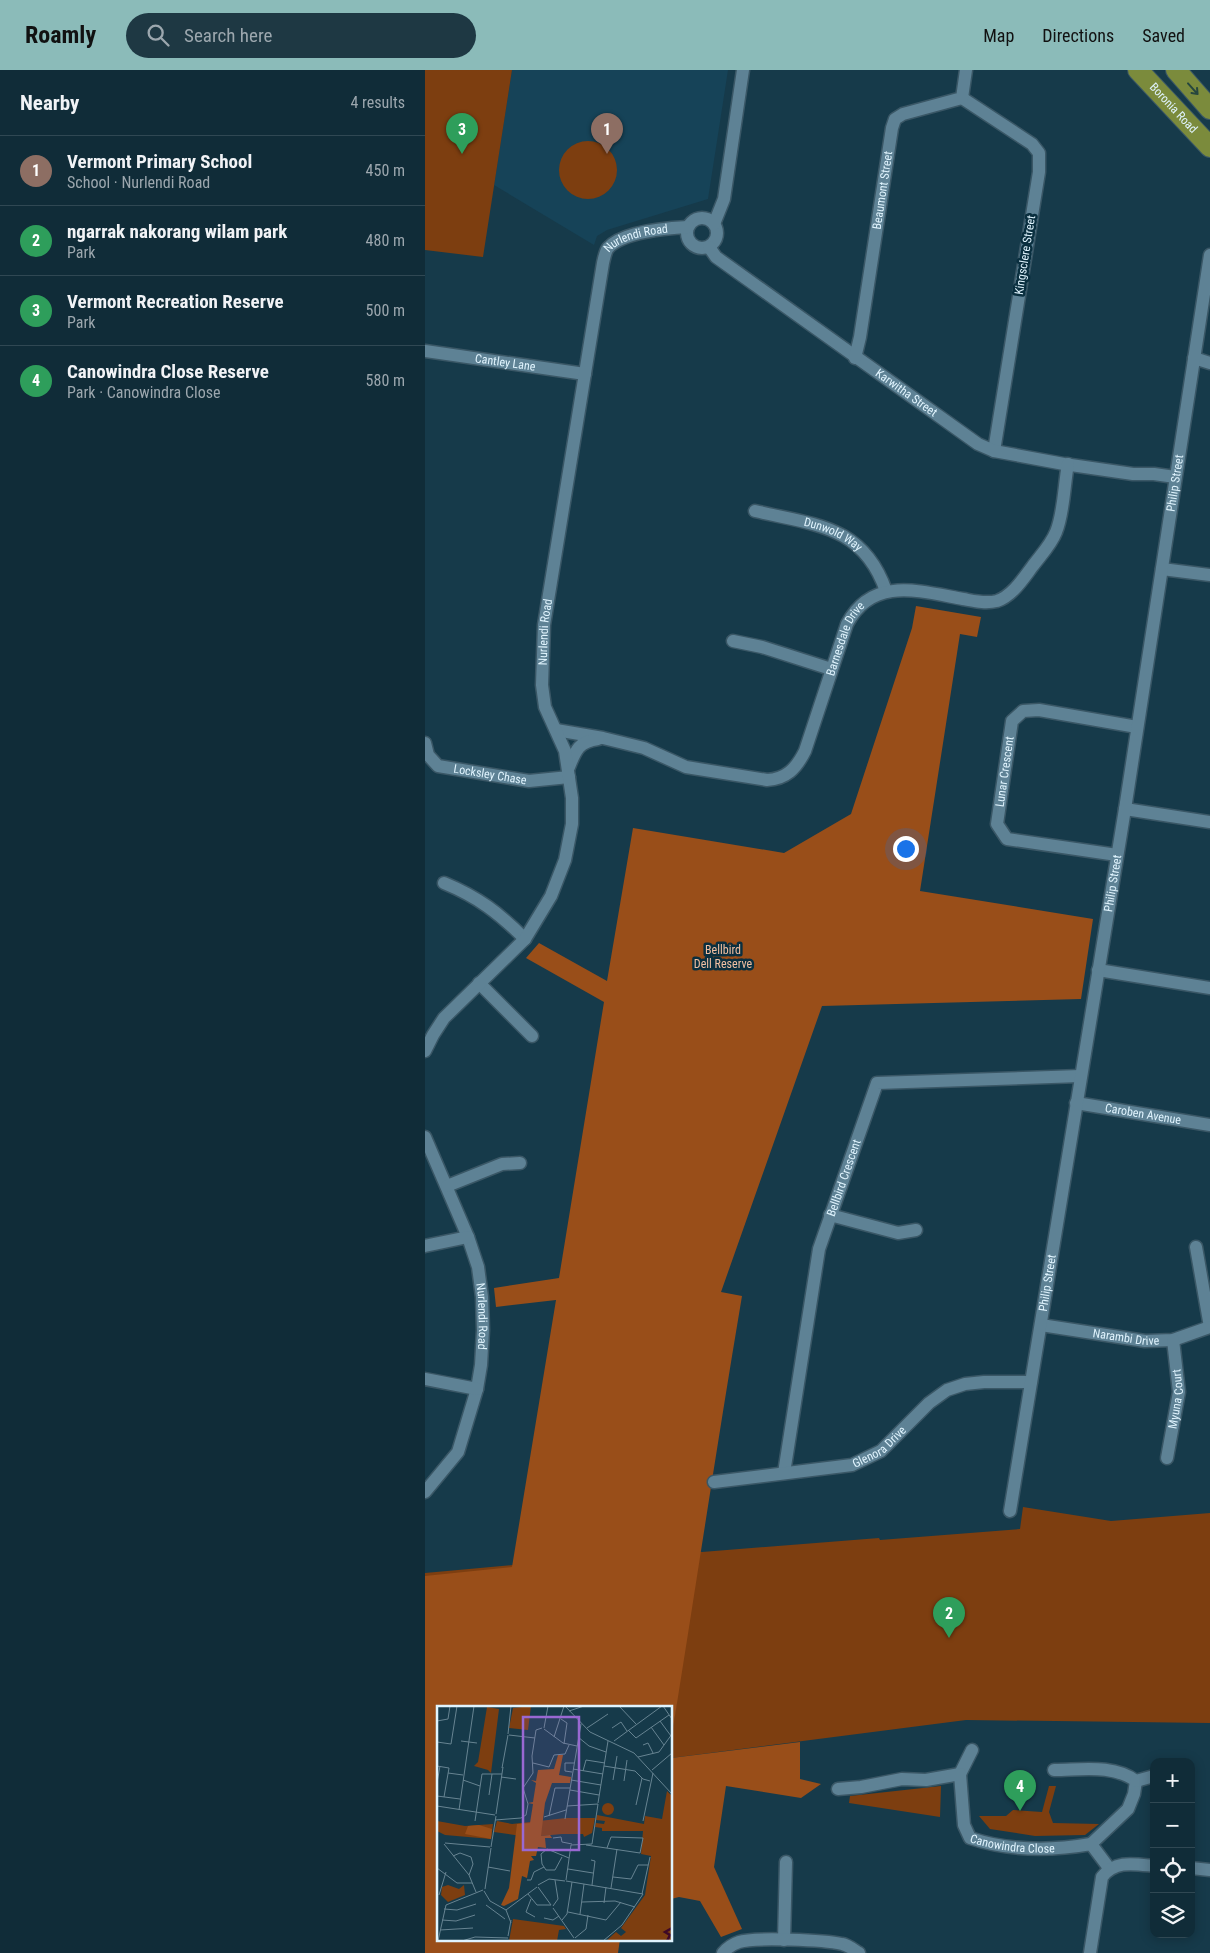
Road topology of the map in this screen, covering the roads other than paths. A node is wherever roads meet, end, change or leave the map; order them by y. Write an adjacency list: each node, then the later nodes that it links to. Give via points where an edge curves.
1 (743, 70): 8 (street, via 724,198)
2 (966, 70): 5 (street)
3 (1138, 70): 7 (main road, Boronia Road)
4 (1176, 70): 6 (main road, one-way to 6)
5 (962, 98): 13 (street, Beaumont Street, via 903,114 895,120); 17 (street, Kingsclere Street, via 1032,144 1039,153 1039,172)
6 (1210, 109)
7 (1210, 147)
8 (714, 224): 9 (street, via 701,218); 10 (street, via 716,238)
9 (688, 227): 10 (street, via 686,234 690,243 699,248); 16 (street, Nurlendi Road, via 656,229 620,240 607,249)
10 (709, 247): 13 (street, Karwitha Street, via 717,257)
11 (1210, 255): 14 (street, Philip Street)
12 (425, 351): 16 (street, Cantley Lane)
13 (855, 358): 17 (street, Karwitha Street, via 978,444)
14 (1193, 358): 15 (street); 19 (street, Philip Street)
15 (1210, 363)
16 (585, 374): 27 (street, Nurlendi Road, via 544,625 542,684 545,707)
17 (994, 451): 18 (street, Karwitha Street)
18 (1068, 464): 19 (street, Karwitha Street, via 1133,474 1155,474); 23 (street, Barnesdale Drive, via 1057,531 1011,592 998,600 979,602 904,589)
19 (1174, 481): 21 (street, Philip Street)
20 (755, 510): 23 (street, Dunwold Way, via 843,534 861,547)
21 (1162, 569): 22 (street); 26 (street, Philip Street)
22 (1210, 575)
23 (886, 592): 25 (street, Barnesdale Drive, via 867,601 852,615)
24 (733, 641): 25 (street)
25 (831, 669): 28 (street, Barnesdale Drive, via 805,751 793,769 777,779 686,767 644,748)
26 (1137, 727): 31 (street, Philip Street); 33 (street, Lunar Crescent, via 1039,710 1023,712 1012,721 997,824 1007,839)
27 (556, 730): 28 (street, Barnesdale Drive); 30 (street, Nurlendi Road, via 565,751)
28 (603, 738): 30 (street, via 584,742 574,753)
29 (425, 743): 30 (street, Locksley Chase, via 428,755 438,766 529,781)
30 (568, 773): 35 (street, Nurlendi Road, via 572,824 565,860 551,896)
31 (1125, 809): 32 (street); 33 (street, Philip Street)
32 (1210, 822)
33 (1117, 855): 36 (street, Philip Street)
34 (444, 883): 35 (street, via 489,906)
35 (525, 939): 37 (street, Nurlendi Road)
36 (1098, 970): 38 (street); 41 (street, Philip Street)
37 (479, 982): 39 (street); 40 (street, Nurlendi Road, via 444,1018)
38 (1210, 988)
39 (532, 1036)
40 (425, 1051)
41 (1080, 1076): 42 (street, Philip Street); 47 (street, Bellbird Crescent, via 877,1083)
42 (1077, 1103): 43 (street, Caroben Avenue); 52 (street, Philip Street)
43 (1210, 1125)
44 (425, 1137): 46 (street, Nurlendi Road)
45 (520, 1163): 46 (street, via 502,1164)
46 (447, 1186): 49 (street, Nurlendi Road)
47 (830, 1215): 48 (street, via 898,1233); 59 (street, Bellbird Crescent, via 819,1248)
48 (916, 1230)
49 (468, 1237): 50 (street); 57 (street, Nurlendi Road, via 478,1267 482,1297 483,1330)
50 (425, 1246)
51 (1196, 1247): 53 (street)
52 (1041, 1325): 54 (street, Narambi Drive, via 1145,1341); 56 (street, Philip Street)
53 (1210, 1327): 54 (street, Narambi Drive)
54 (1173, 1340): 58 (street, Myuna Court, via 1179,1392)
55 (425, 1379): 57 (street)
56 (1031, 1382): 59 (street, Glenora Drive, via 984,1382 947,1390 867,1459 852,1465); 62 (street, Philip Street)
57 (477, 1389): 61 (street, Nurlendi Road, via 458,1452)
58 (1167, 1458)
59 (784, 1473): 60 (street, Glenora Drive)
60 (713, 1482)
61 (425, 1492)
62 (1010, 1511)
63 (972, 1750): 65 (street)
64 (1054, 1770): 67 (street, via 1111,1770 1125,1773)
65 (960, 1774): 68 (street); 69 (street, Canowindra Close, via 964,1825 970,1838 1015,1848 1051,1849)
66 (1150, 1777): 67 (street)
67 (1136, 1781): 69 (street, via 1128,1809)
68 (838, 1789)
69 (1091, 1844): 72 (street)
70 (786, 1862): 75 (street)
71 (1150, 1866): 72 (street, via 1122,1864)
72 (1109, 1868): 78 (street, via 1102,1877)
73 (1195, 1868): 74 (street)
74 (1210, 1870)
75 (784, 1940): 76 (street, via 738,1942); 77 (street, via 844,1944)
76 (723, 1953)
77 (859, 1953)
78 (1090, 1953)

